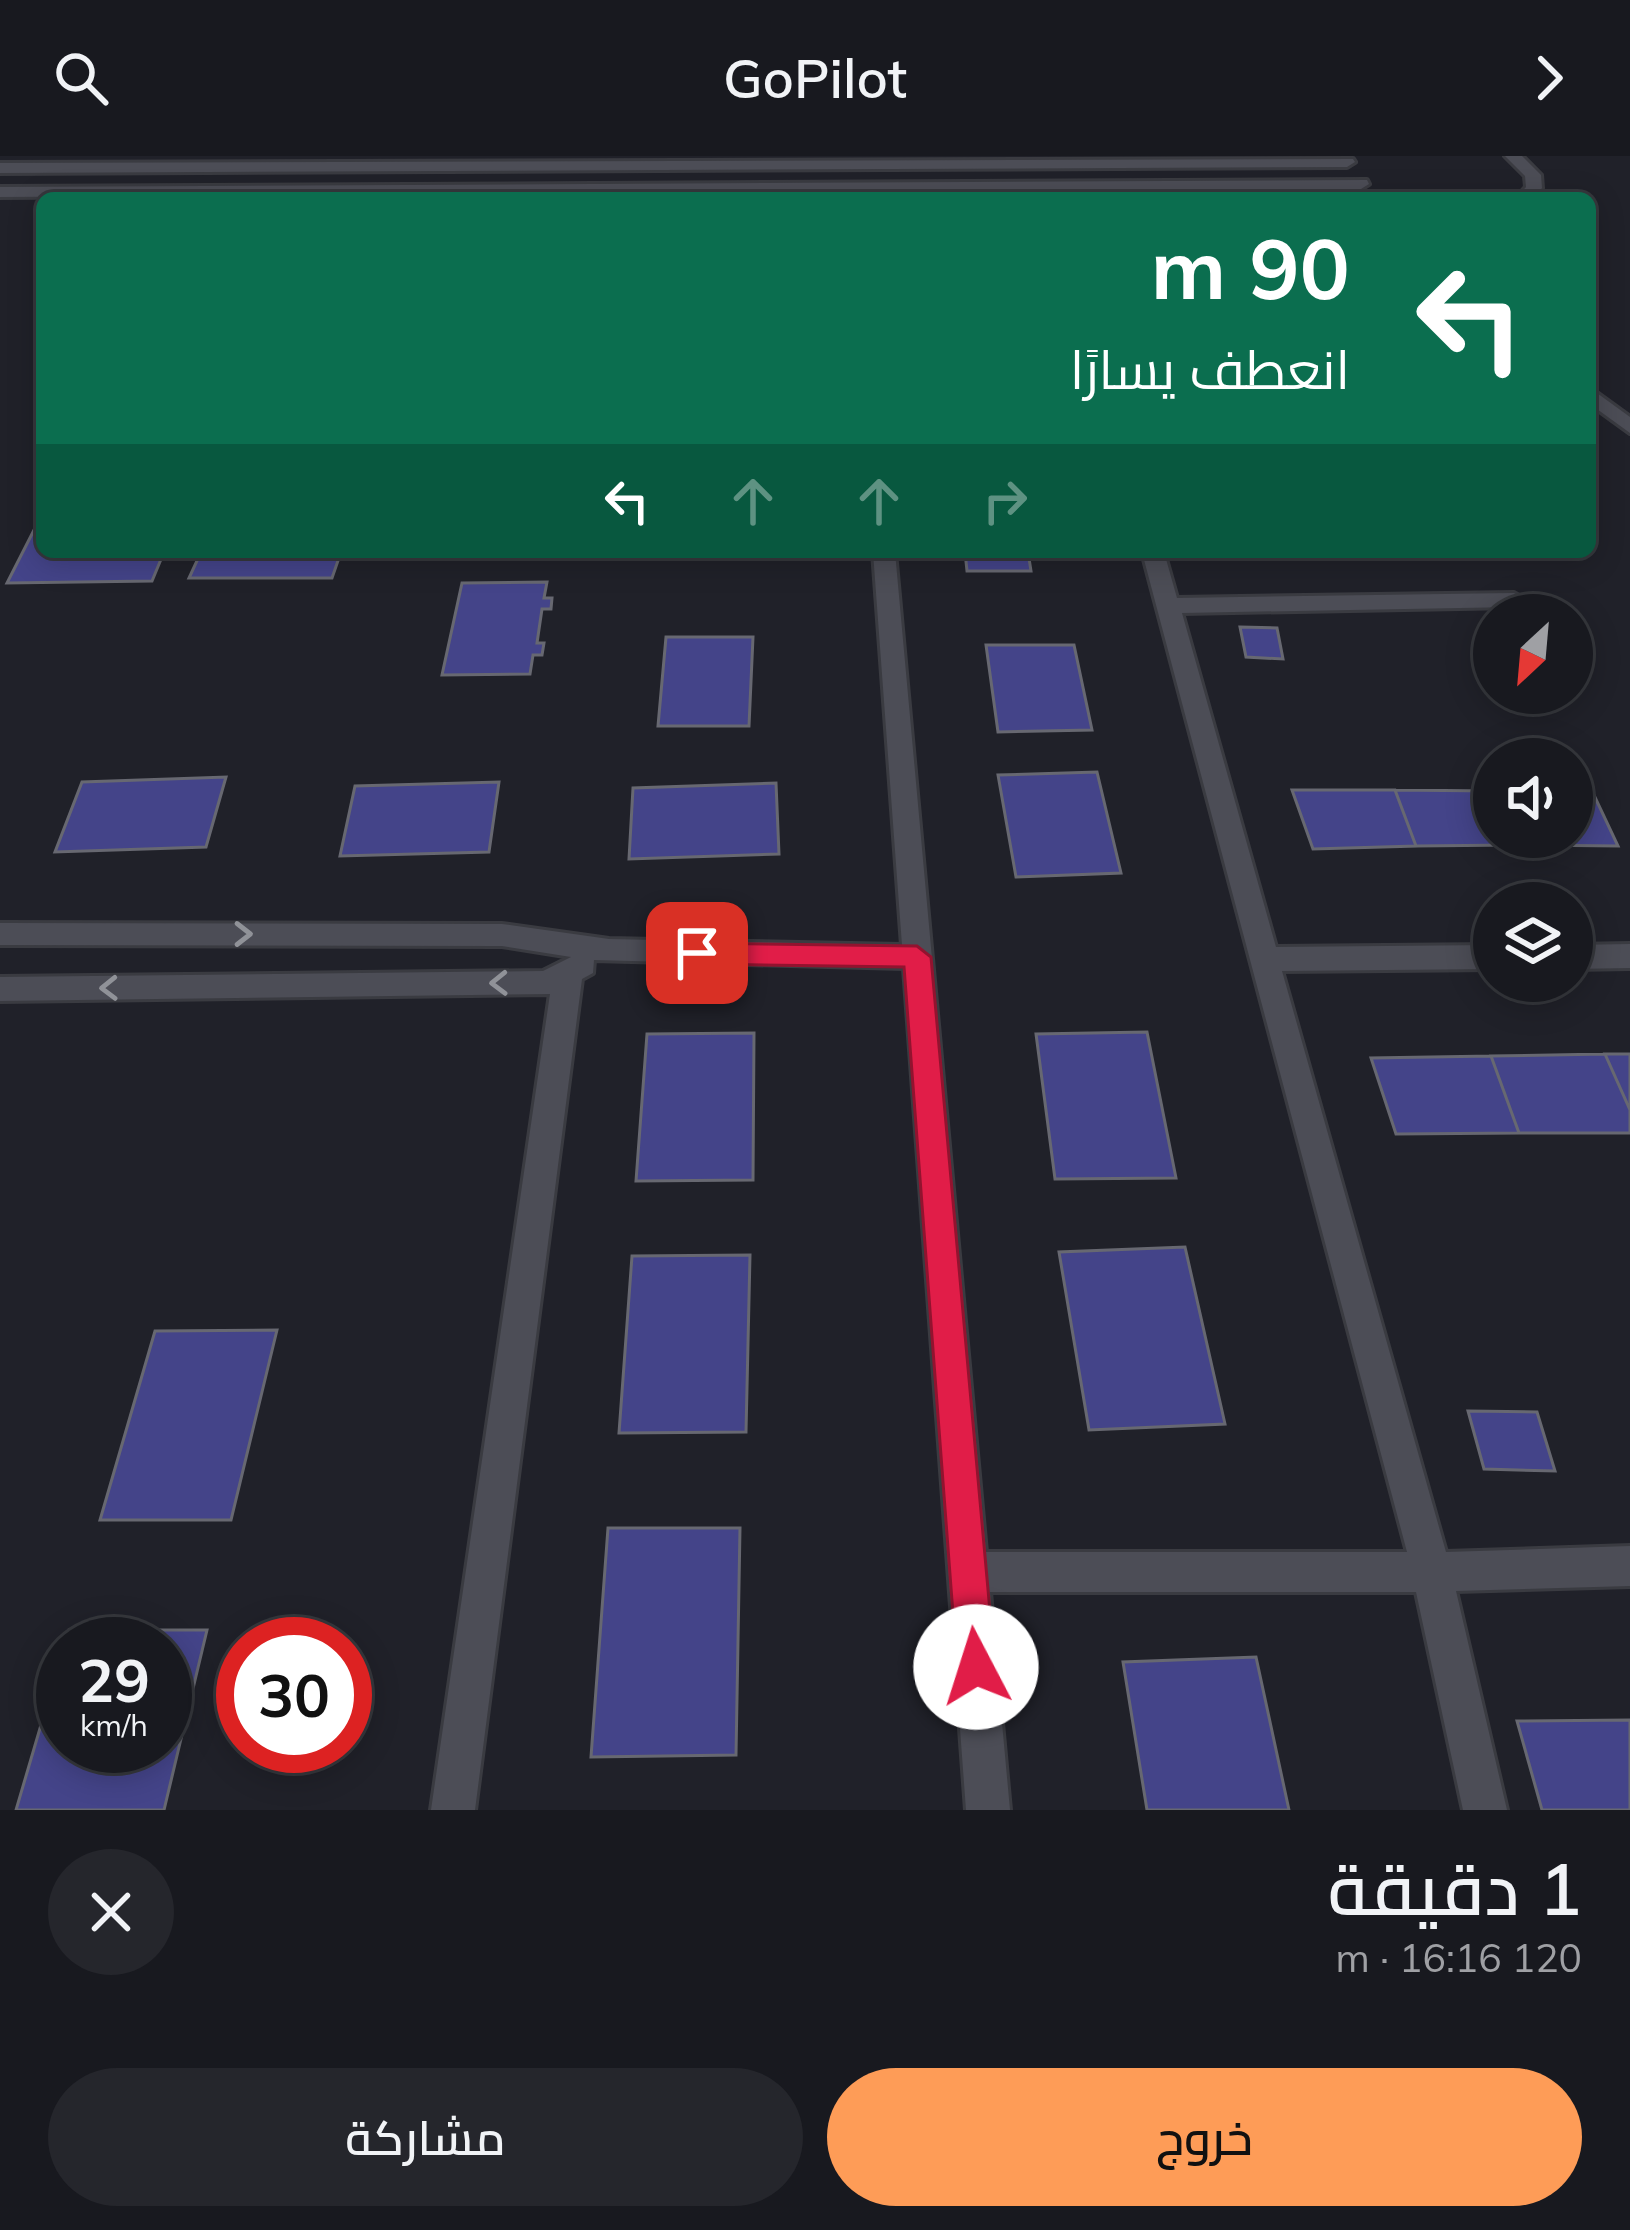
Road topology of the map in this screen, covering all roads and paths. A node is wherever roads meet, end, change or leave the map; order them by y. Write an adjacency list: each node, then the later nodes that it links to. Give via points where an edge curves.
1 (1513, 156): 9 (street, via 1533,176)
2 (1347, 159): 3 (street); 8 (street, via 1367,188)
3 (850, 166): 4 (street); 7 (street)
4 (0, 168)
5 (0, 192): 6 (street)
6 (36, 192)
7 (854, 192)
8 (957, 192)
9 (1530, 192)
10 (1596, 399): 11 (street)
11 (1630, 427)
12 (884, 558): 19 (street)
13 (1155, 558): 15 (street)
14 (1473, 601): 15 (street)
15 (1167, 606): 22 (street)
16 (0, 934): 17 (street, one-way to 17, via 502,935)
17 (609, 951): 19 (street); 23 (street)
18 (1630, 956): 21 (street)
19 (917, 957): 26 (street)
20 (1473, 957): 22 (street)
21 (1593, 957)
22 (1264, 959): 27 (street)
23 (568, 972): 24 (street, one-way to 24, via 547,982); 28 (street)
24 (0, 989)
25 (1630, 1566): 27 (street)
26 (968, 1572): 27 (street); 29 (street)
27 (1432, 1572): 30 (street)
28 (453, 1810)
29 (988, 1810)
30 (1484, 1810)

